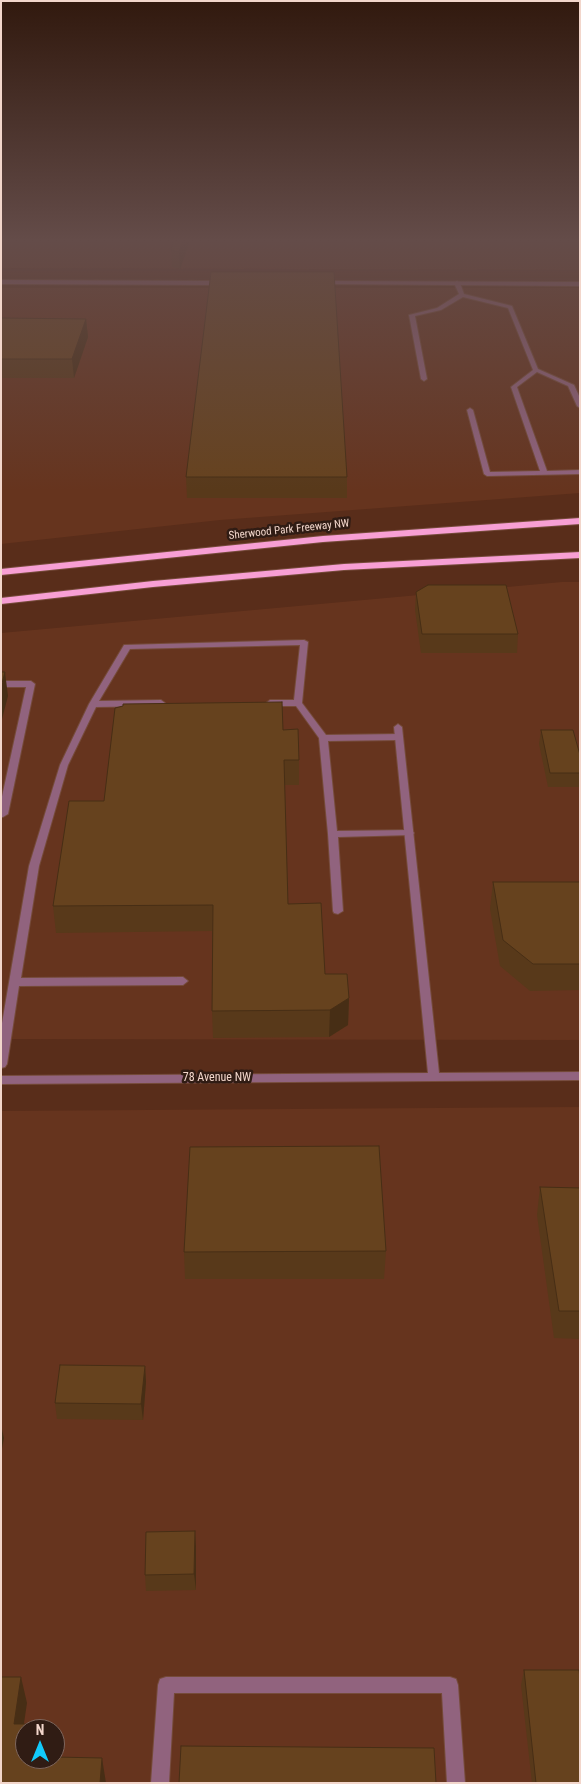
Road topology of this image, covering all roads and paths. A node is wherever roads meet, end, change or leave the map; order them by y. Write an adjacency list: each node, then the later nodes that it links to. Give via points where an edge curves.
1 (414, 324): 4 (street)
2 (517, 324): 3 (street)
3 (536, 370): 5 (street, via 571,386); 7 (street, via 514,387)
4 (424, 379)
5 (580, 406)
6 (470, 410): 7 (street, via 486,474)
7 (544, 472): 8 (street)
8 (580, 472)
9 (580, 520): 11 (highway, Sherwood Park Freeway NW, via 322,539)
10 (580, 555): 12 (highway, via 334,568)
11 (1, 572)
12 (1, 601)
13 (1, 684): 19 (street, via 31,684)
14 (171, 703): 17 (street)
15 (259, 703): 16 (street)
16 (298, 703): 17 (street, via 304,642 127,647); 18 (street)
17 (93, 704): 24 (street, via 64,765 34,866)
18 (323, 738): 20 (street, via 398,732); 21 (street)
19 (2, 817)
20 (408, 833): 21 (street); 27 (street)
21 (333, 834): 22 (street)
22 (338, 911)
23 (183, 981): 24 (street)
24 (15, 982): 25 (street)
25 (1, 1064)
26 (580, 1076): 27 (street, 78 Avenue NW)
27 (434, 1077): 28 (street, 78 Avenue NW)
28 (1, 1080)
29 (160, 1783): 30 (street, via 166,1685 450,1685)
30 (456, 1783)

